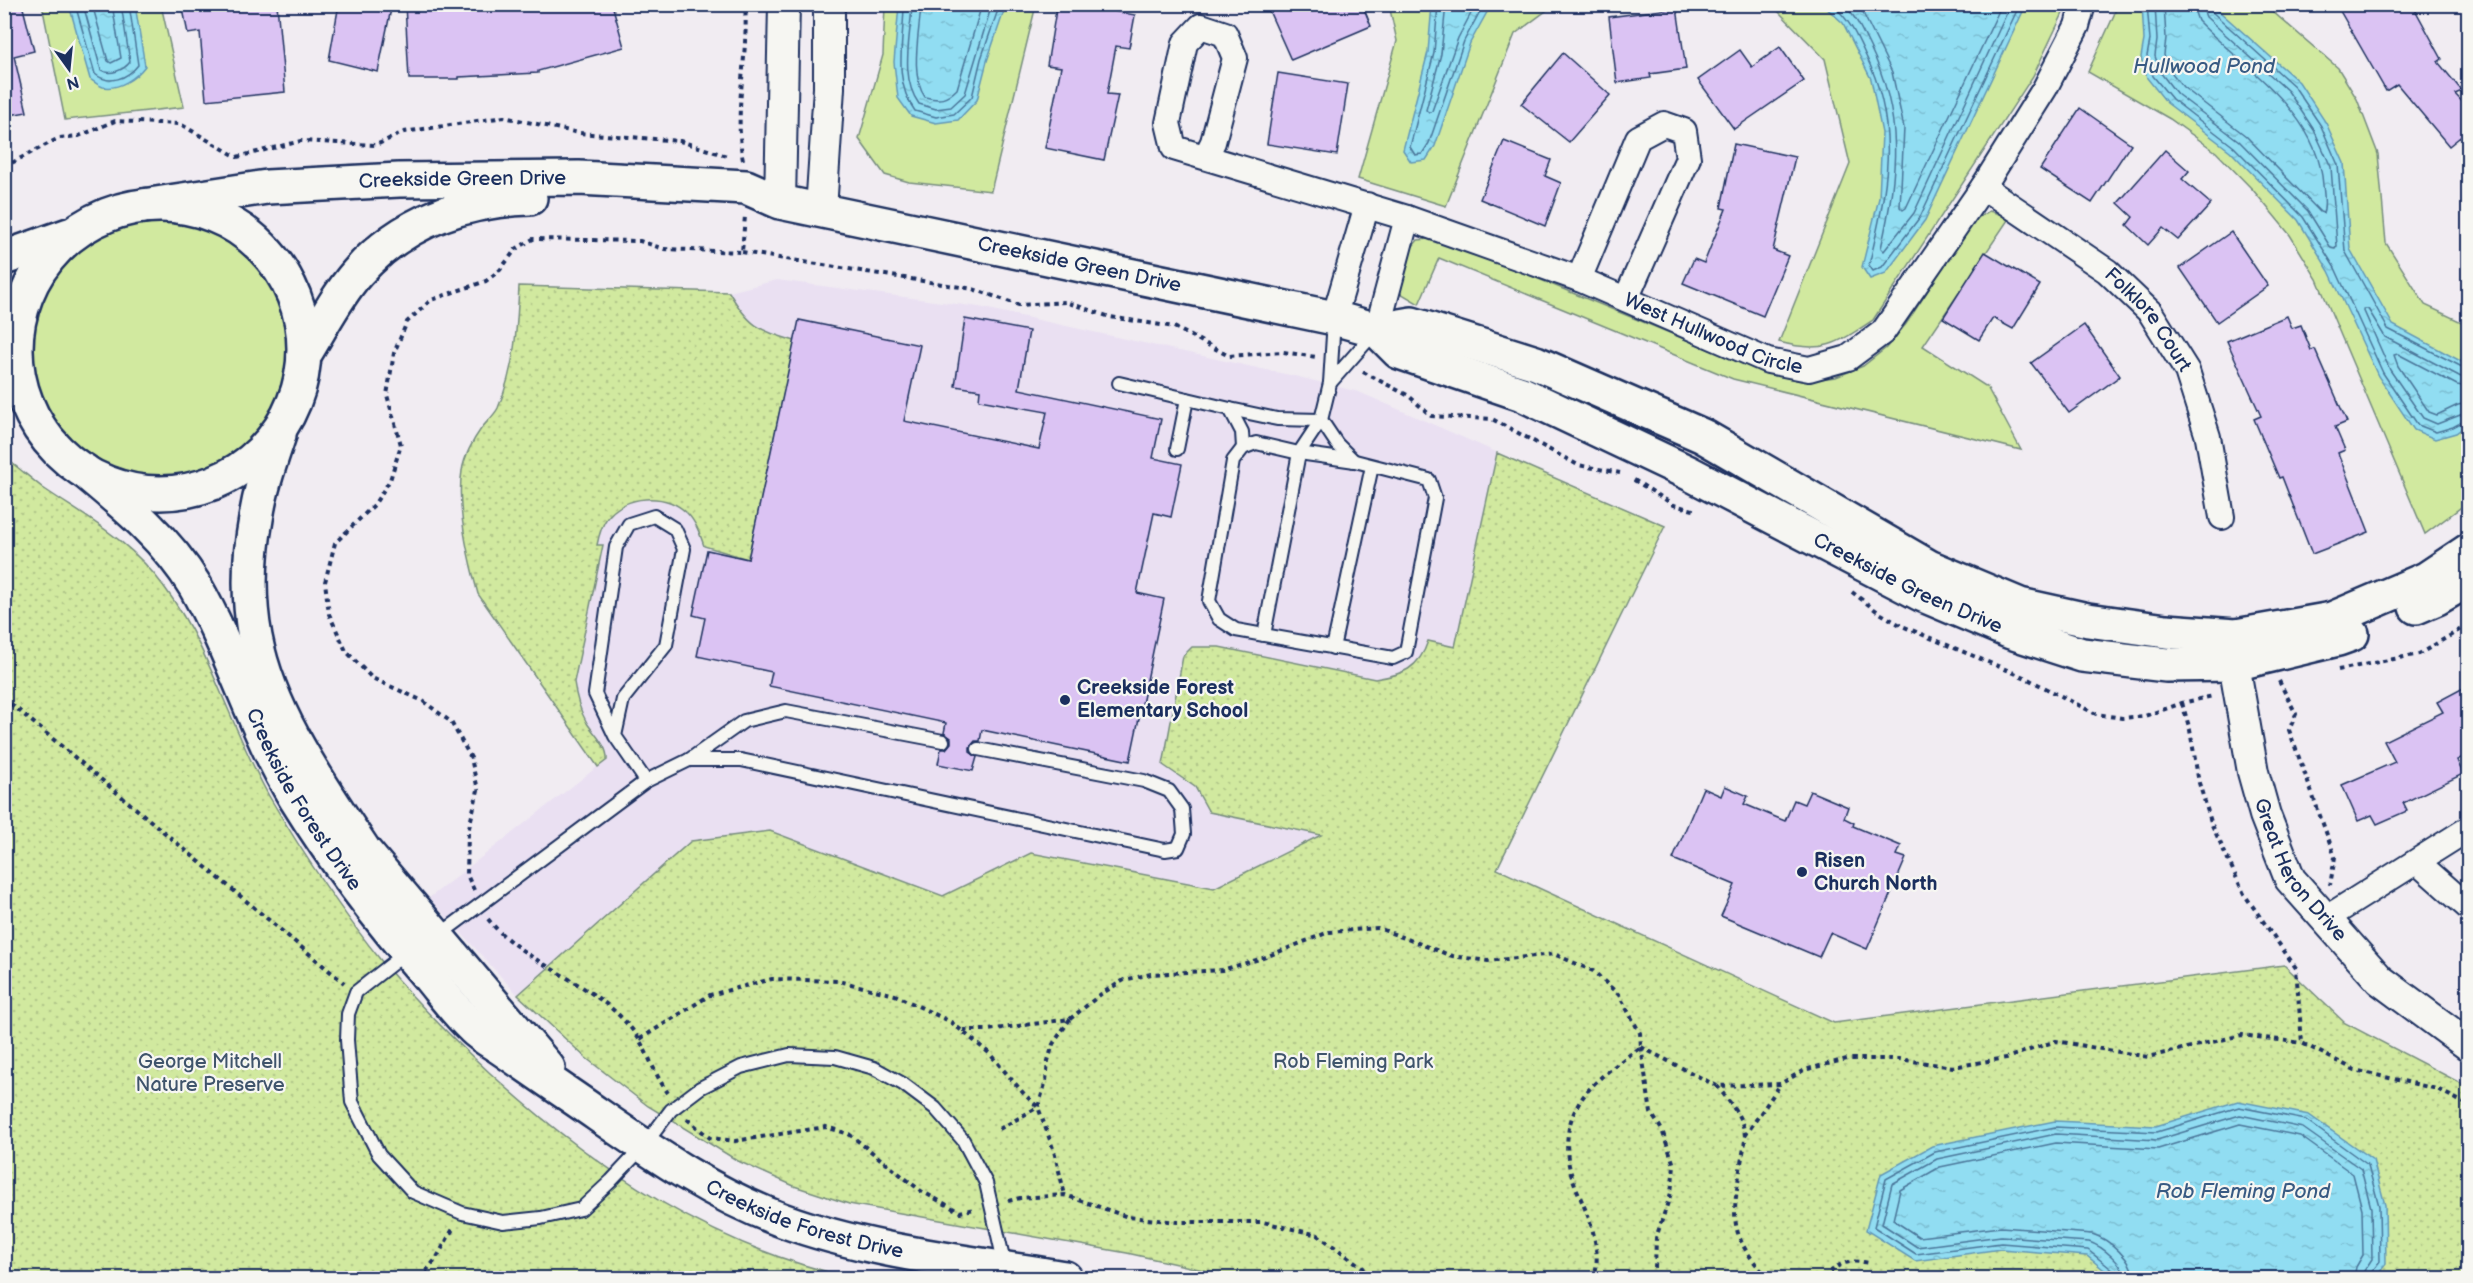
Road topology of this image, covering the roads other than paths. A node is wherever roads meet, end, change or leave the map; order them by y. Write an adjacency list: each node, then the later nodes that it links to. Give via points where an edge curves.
1 (784, 4): 6 (street)
2 (829, 4): 9 (street, via 829,88)
3 (2084, 4): 5 (street, West Hullwood Circle, via 2077,26 2044,88)
4 (1206, 156): 4 (street, West Hullwood Circle, via 1174,148 1168,123 1185,42 1201,26 1225,34 1235,58); 8 (street, West Hullwood Circle)
5 (1983, 187): 14 (street, West Hullwood Circle, via 1883,332 1848,358 1809,369 1768,361); 32 (street, Folklore Court, via 2106,271 2150,312 2187,370 2208,437)
6 (780, 202): 7 (main road, Creekside Green Drive, via 746,187 571,178 399,180 267,187); 9 (main road, Creekside Green Drive); 17 (main road, Creekside Green Drive, via 745,210 549,198 466,206 413,227 374,256 344,291)
7 (143, 206): 11 (main road, via 119,211); 17 (main road, via 167,205 207,213 244,231 260,244 274,259 294,295 304,334)
8 (1367, 206): 10 (street, West Hullwood Circle); 15 (street)
9 (821, 210): 15 (main road, Creekside Green Drive)
10 (1407, 218): 13 (street, West Hullwood Circle); 16 (street)
11 (76, 232): 12 (main road); 25 (main road, via 41,268 23,306 16,338 21,388)
12 (4, 258)
13 (1579, 279): 14 (street, West Hullwood Circle); 14 (street, via 1638,138 1664,124 1684,131 1688,158)
14 (1626, 299)
15 (1334, 318): 16 (main road, Creekside Green Drive); 19 (lane)
16 (1377, 330): 19 (lane); 37 (main road, Creekside Green Drive, via 1399,352 1522,394 1689,473 1921,594 2011,632 2082,655 2166,665)
17 (304, 355): 24 (main road, via 298,393)
18 (1119, 383): 20 (lane)
19 (1330, 383): 23 (lane)
20 (1186, 399): 22 (lane); 27 (lane)
21 (4, 405): 25 (main road)
22 (1230, 409): 23 (lane, via 1277,419); 26 (lane, via 1242,432)
23 (1321, 420): 28 (lane); 29 (lane, via 1337,444)
24 (281, 428): 31 (main road, via 247,463 196,488 155,493 130,490); 47 (main road, Creekside Forest Drive, via 258,508 251,563 250,599 263,669 279,708 340,814)
25 (43, 433): 31 (main road, via 61,454)
26 (1243, 448): 28 (lane, via 1256,443); 35 (lane, via 1233,461 1209,601 1219,619 1236,630)
27 (1177, 449)
28 (1299, 453): 29 (lane); 35 (lane)
29 (1355, 461): 30 (lane)
30 (1372, 466): 36 (lane); 36 (lane, via 1429,480 1435,498 1406,652 1393,658)
31 (83, 470): 47 (main road, Creekside Forest Drive, via 166,546 213,620 268,747 296,798 348,876)
32 (2222, 517)
33 (2469, 551): 37 (main road, Creekside Green Drive, via 2426,579)
34 (2469, 580): 37 (main road, Creekside Green Drive, via 2338,639)
35 (1264, 635): 36 (lane)
36 (1333, 648)
37 (2236, 663): 46 (street, Great Heron Drive, via 2253,772 2265,815 2290,879)
38 (615, 736): 38 (lane, via 595,694 616,547 629,524 654,516 675,529 684,549 666,645 623,699); 42 (lane)
39 (943, 741): 41 (lane, via 786,711 744,721)
40 (978, 749): 41 (lane, via 1144,781 1169,791 1182,809 1184,834 1178,848 1165,850 741,760)
41 (689, 760): 42 (lane)
42 (646, 781): 47 (lane)
43 (2469, 829): 44 (street)
44 (2417, 862): 45 (street); 46 (street)
45 (2469, 907)
46 (2325, 919): 48 (street, Great Heron Drive, via 2380,980)
47 (422, 945): 49 (main road, Creekside Forest Drive, via 508,1019 570,1095); 49 (lane, via 356,992 347,1031 352,1102 379,1155 413,1192 462,1213 502,1222 541,1218 581,1209)
48 (2469, 1045)
49 (643, 1147): 50 (main road, Creekside Forest Drive, via 723,1195 782,1220 861,1244); 50 (lane, via 670,1110 700,1088 741,1067 789,1055 835,1057 874,1068 935,1108 963,1140 986,1183)
50 (1006, 1268): 51 (main road, Creekside Forest Drive)
51 (1065, 1278)

